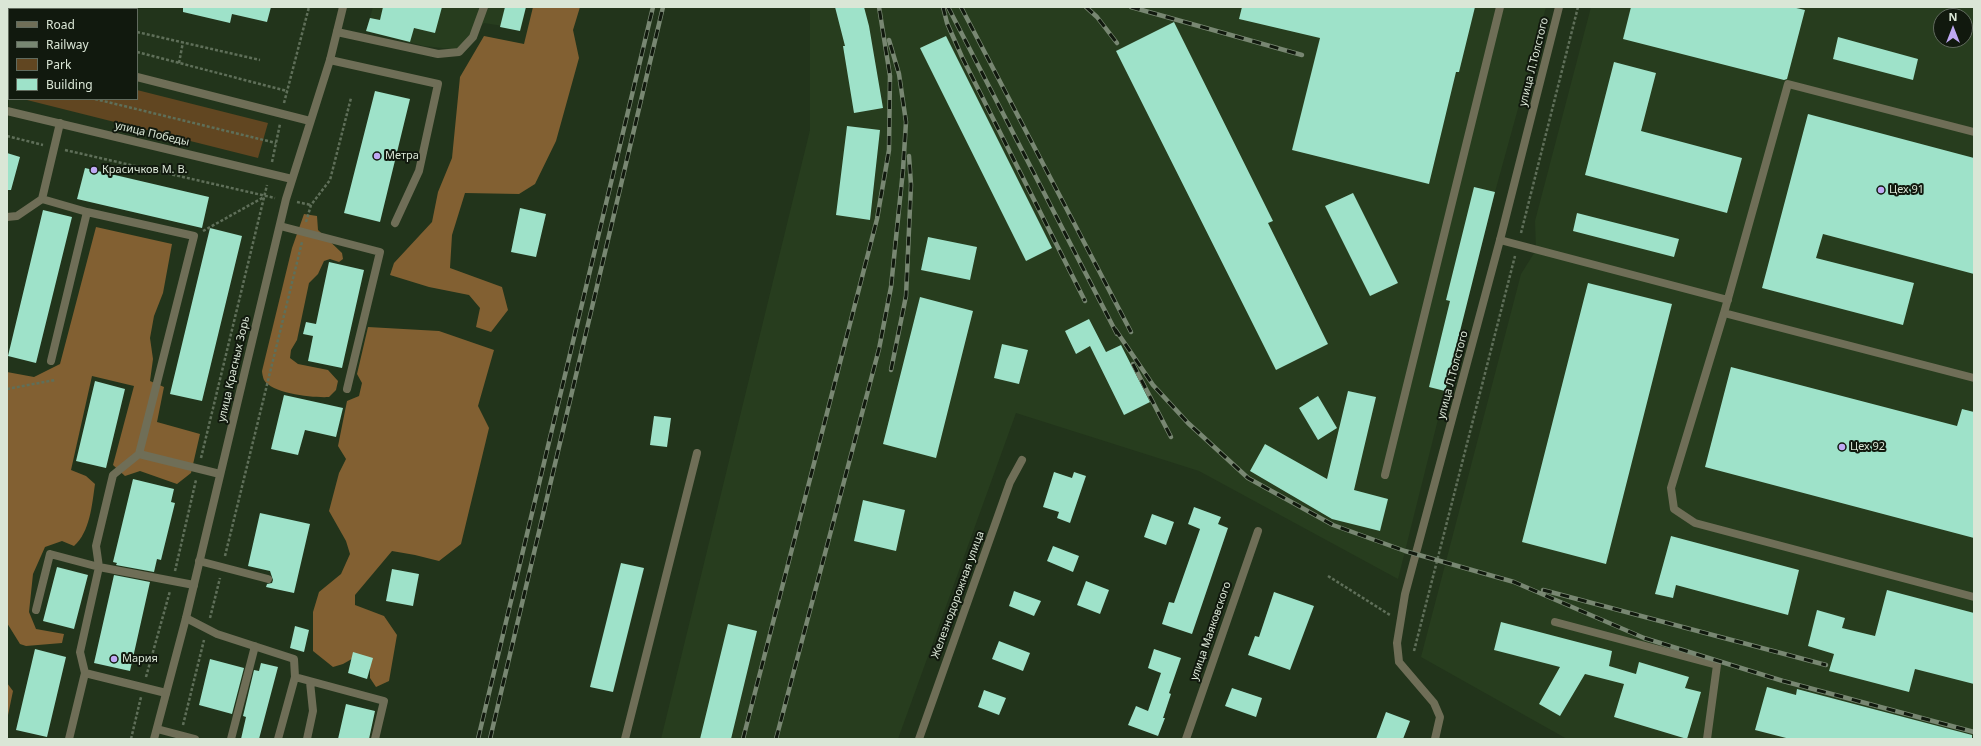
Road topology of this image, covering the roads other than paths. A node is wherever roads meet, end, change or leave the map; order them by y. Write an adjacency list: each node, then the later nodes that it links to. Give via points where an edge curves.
1 (343, 7): 5 (street, улица Красных Зорь)
2 (484, 7): 5 (street, via 473,37 459,52 438,54)
3 (1500, 7): 28 (street)
4 (1559, 7): 18 (street, улица Л.Толстого)
5 (337, 32): 6 (street, улица Красных Зорь)
6 (330, 60): 9 (street, улица Красных Зорь); 16 (street, via 438,84 419,172)
7 (138, 77): 9 (street)
8 (7, 111): 10 (street, улица Победы)
9 (310, 121): 12 (street, улица Красных Зорь)
10 (60, 123): 12 (street, улица Победы); 13 (street)
11 (1974, 132): 19 (street, via 1788,84)
12 (292, 178): 17 (street, улица Красных Зорь)
13 (42, 198): 14 (street); 15 (street, via 17,216)
14 (88, 212): 21 (street); 25 (street, via 194,236)
15 (7, 217)
16 (395, 223)
17 (280, 226): 23 (street, via 380,252); 27 (street, улица Красных Зорь)
18 (1500, 240): 19 (street); 54 (street, улица Л.Толстого, via 1405,594 1397,643 1399,662 1434,703 1440,717)
19 (1728, 300): 20 (street)
20 (1724, 313): 22 (street); 34 (street, via 1671,488 1674,509 1695,523)
21 (51, 361)
22 (1974, 378)
23 (347, 389)
24 (697, 453): 51 (street)
25 (139, 454): 27 (street); 31 (street, via 113,475 96,546)
26 (1022, 460): 52 (street, Железнодорожная улица, via 1010,482)
27 (220, 474): 30 (street, улица Красных Зорь)
28 (1385, 475)
29 (1258, 531): 53 (street, улица Маяковского)
30 (199, 561): 32 (street); 33 (street, улица Красных Зорь)
31 (99, 567): 33 (street); 35 (street, via 50,554); 39 (street, via 80,652)
32 (268, 579)
33 (194, 585): 36 (street, улица Красных Зорь)
34 (1974, 597)
35 (36, 610)
36 (186, 618): 38 (street, via 207,629); 42 (street, улица Красных Зорь)
37 (1555, 622): 55 (street, via 1717,666)
38 (255, 646): 40 (street, via 294,659); 47 (street)
39 (85, 673): 42 (street); 44 (street)
40 (295, 677): 41 (street); 48 (street)
41 (310, 682): 49 (street, via 313,711); 50 (street, via 384,701)
42 (166, 693): 43 (street, улица Красных Зорь)
43 (157, 729): 45 (street, улица Красных Зорь); 46 (street)
44 (69, 739)
45 (154, 739)
46 (195, 739)
47 (231, 739)
48 (278, 739)
49 (307, 739)
50 (375, 739)
51 (625, 739)
52 (919, 739)
53 (1186, 739)
54 (1435, 739)
55 (1707, 739)

